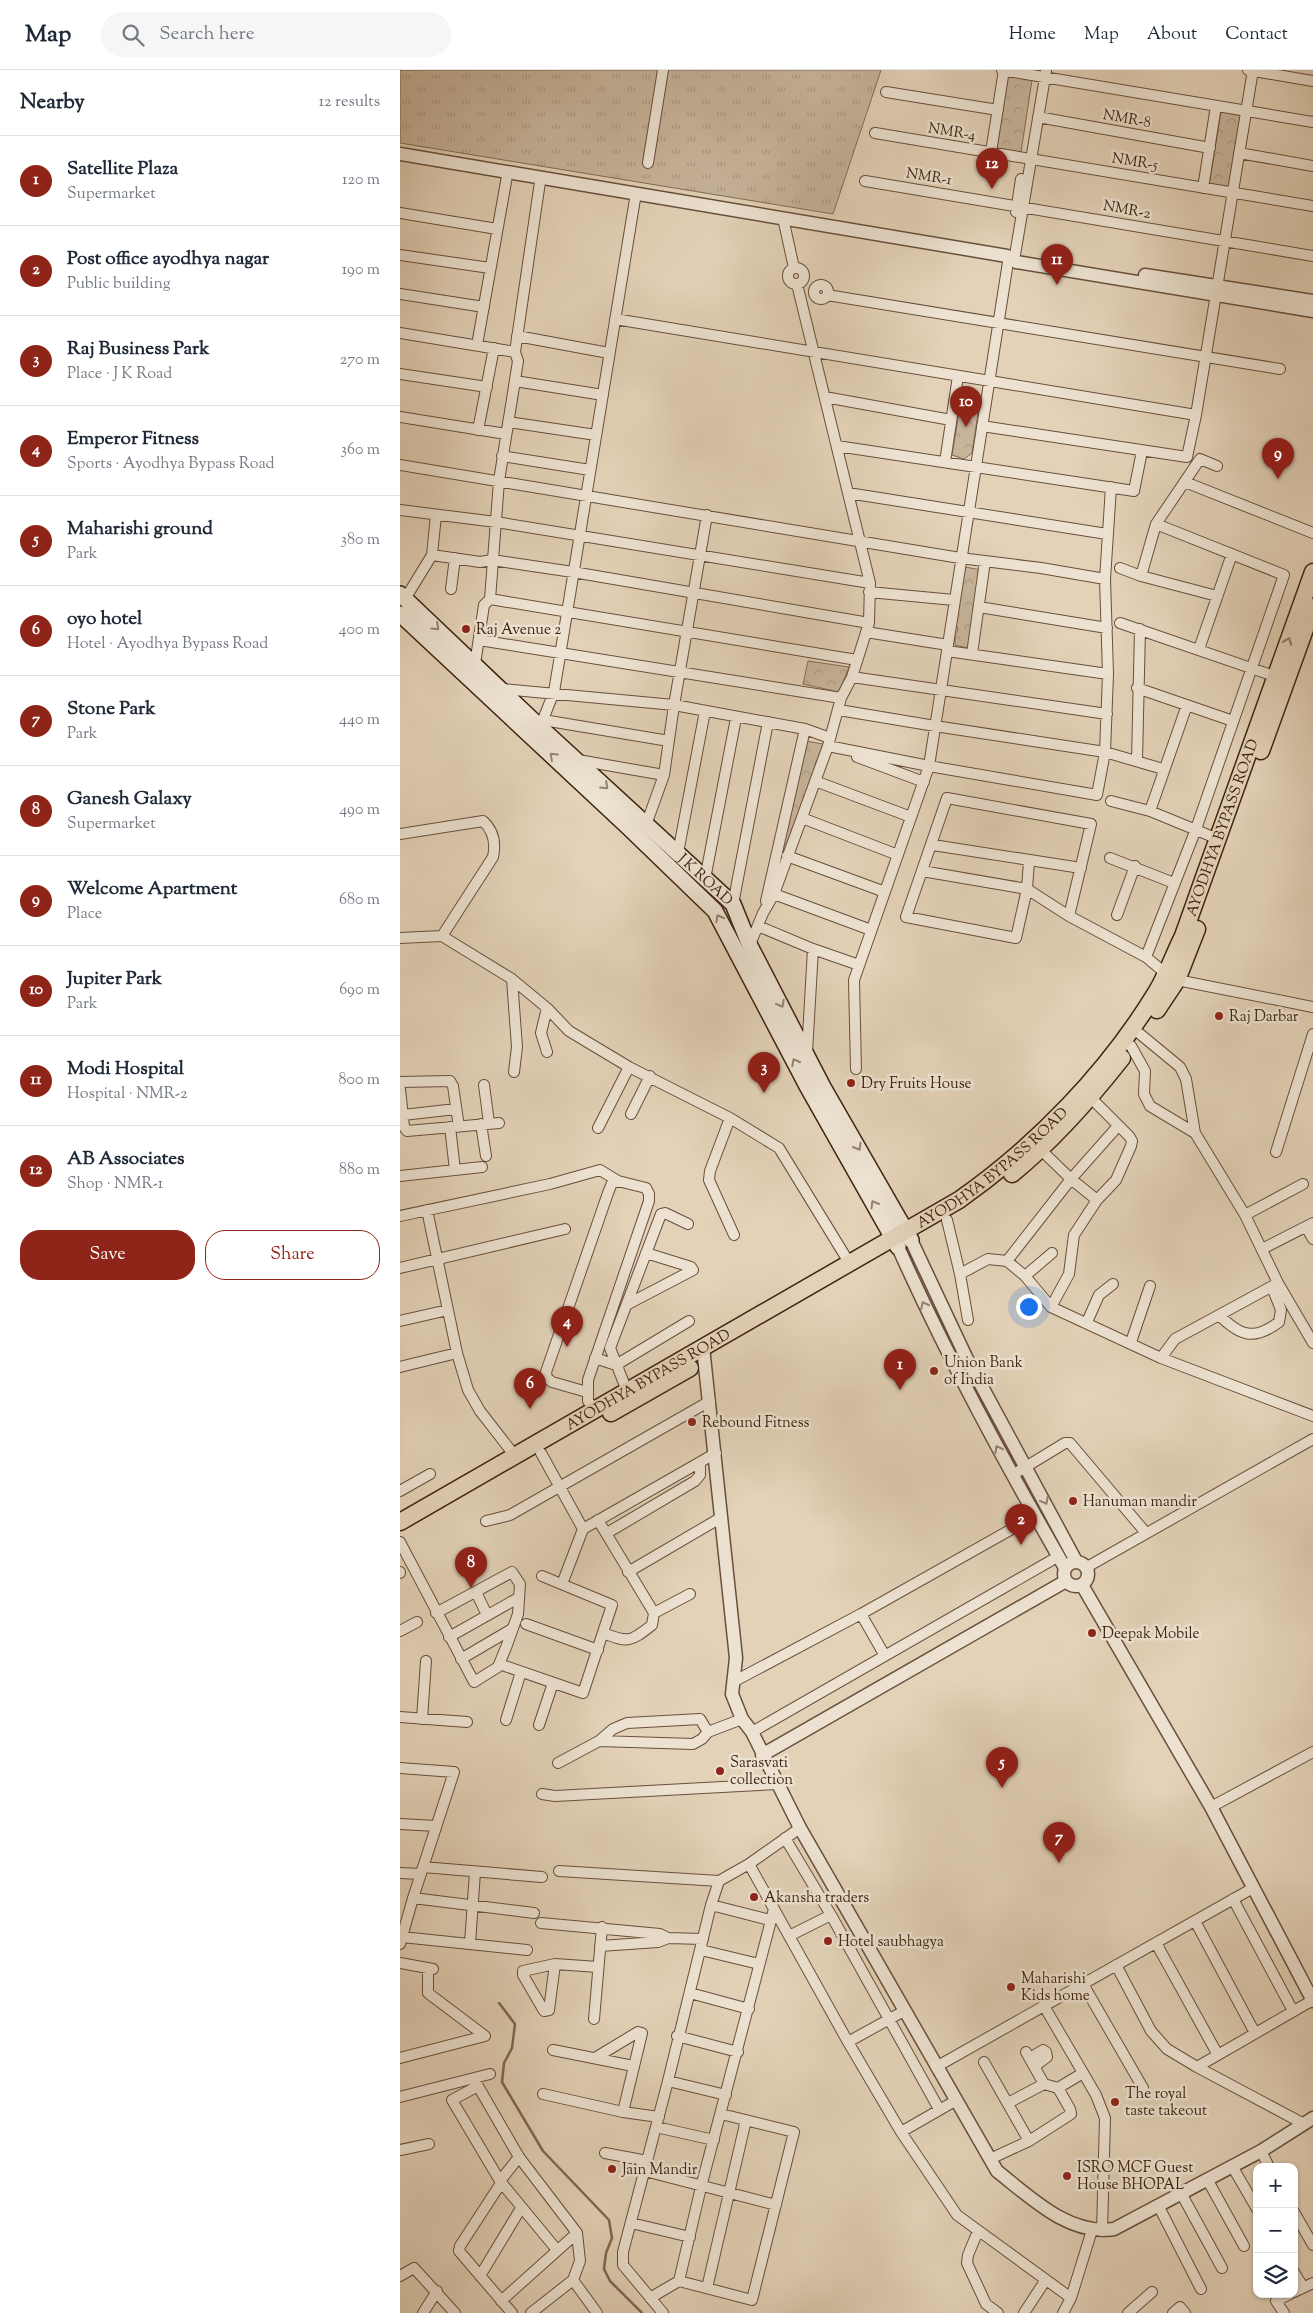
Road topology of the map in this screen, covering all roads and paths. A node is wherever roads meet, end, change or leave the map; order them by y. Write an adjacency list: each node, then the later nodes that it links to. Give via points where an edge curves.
1 (663, 70): 19 (street)
2 (1003, 70): 4 (street); 8 (street)
3 (1251, 70): 5 (street); 9 (street)
4 (1043, 73): 7 (street); 10 (street); 18 (street)
5 (1313, 81)
6 (886, 92): 8 (street)
7 (1216, 106): 9 (street); 13 (street)
8 (998, 110): 14 (street)
9 (1246, 111): 11 (street); 15 (street)
10 (1038, 117): 13 (street, NMR-8); 18 (street)
11 (1313, 122)
12 (875, 133): 14 (street, NMR-4)
13 (1210, 148): 24 (street)
14 (991, 152): 18 (street, NMR-4)
15 (1239, 153): 20 (street); 25 (street)
16 (400, 154): 26 (street)
17 (400, 158): 21 (street)
18 (1028, 159): 24 (street, NMR-5); 27 (street)
19 (648, 163)
20 (1313, 166)
21 (507, 176): 23 (street); 31 (street)
22 (865, 181): 27 (street, NMR-1)
23 (540, 182): 26 (street); 46 (street)
24 (1203, 188): 25 (street, NMR-5)
25 (1233, 193): 28 (street, NMR-5); 32 (street)
26 (636, 196): 30 (street); 43 (street)
27 (1020, 206): 32 (street, NMR-2); 35 (street)
28 (1313, 206)
29 (400, 213): 31 (street)
30 (783, 220): 35 (street); 37 (street, via 794,268 800,269 804,275)
31 (497, 229): 36 (street)
32 (1225, 241): 34 (street, NMR-2); 38 (street)
33 (400, 255): 36 (street)
34 (1313, 256)
35 (1011, 258): 38 (street); 44 (street)
36 (490, 268): 41 (street)
37 (798, 287): 44 (street, via 814,289 824,285 828,289 827,295); 50 (street)
38 (1217, 290): 40 (street); 42 (street); 52 (street)
39 (400, 294): 41 (street)
40 (1313, 300)
41 (484, 307): 47 (street)
42 (1313, 310)
43 (615, 319): 50 (street); 51 (street)
44 (999, 322): 52 (street); 57 (street)
45 (400, 333): 47 (street)
46 (518, 336): 49 (street); 51 (street)
47 (477, 345): 48 (street)
48 (494, 348): 49 (street); 58 (street)
49 (515, 352): 56 (street, via 518,361)
50 (815, 352): 55 (street); 60 (street)
51 (610, 353): 59 (street)
52 (1205, 356): 53 (street); 61 (street)
53 (1280, 370)
54 (400, 374): 58 (street)
55 (958, 376): 57 (street); 63 (street)
56 (515, 381): 59 (street); 64 (street)
57 (990, 381): 61 (street); 65 (street)
58 (487, 387): 66 (street)
59 (602, 395): 68 (street)
60 (825, 397): 63 (street); 69 (street)
61 (1196, 415): 70 (street, via 1187,457)
62 (400, 417): 66 (street)
63 (951, 420): 72 (street)
64 (508, 422): 67 (street); 68 (street)
65 (982, 426): 70 (street); 75 (street)
66 (478, 430): 67 (street)
67 (506, 434): 71 (street)
68 (596, 435): 76 (street)
69 (837, 446): 72 (street); 80 (street)
70 (1142, 451): 79 (street, via 1134,491)
71 (502, 456): 76 (street); 77 (street)
72 (945, 462): 75 (street)
73 (400, 465): 77 (street)
74 (1217, 466): 78 (street, via 1200,459)
75 (975, 467): 79 (street); 83 (street)
76 (590, 470): 81 (street)
77 (499, 481): 81 (street); 86 (street)
78 (1185, 482): 87 (street); 88 (street)
79 (1111, 487): 89 (street)
80 (848, 493): 83 (street); 91 (street)
81 (586, 496): 85 (street); 90 (street)
82 (400, 510): 84 (street)
83 (968, 513): 89 (street); 96 (street)
84 (436, 514): 86 (street); 93 (street)
85 (707, 515): 91 (street); 94 (street)
86 (496, 522): 90 (street); 97 (street)
87 (1156, 524): 92 (street); 102 (street)
88 (1313, 533)
89 (1107, 534): 103 (street)
90 (580, 535): 94 (street); 100 (street)
91 (858, 540): 96 (street); 104 (street)
92 (1232, 554): 108 (street); 127 (street, via 1284,575)
93 (432, 555): 95 (street); 107 (street)
94 (700, 556): 104 (street); 106 (street)
95 (455, 558): 97 (street, via 480,562); 105 (street)
96 (960, 558): 98 (street); 110 (street)
97 (492, 560): 100 (street); 109 (street)
98 (985, 561): 103 (street); 112 (street)
99 (1120, 568): 102 (street)
100 (573, 572): 106 (street); 113 (street)
101 (1313, 572): 131 (main road, AYODHYA BYPASS ROAD, one-way to 101)
102 (1141, 576): 108 (street)
103 (1105, 579): 117 (street)
104 (869, 588): 110 (street); 116 (street)
105 (451, 589)
106 (694, 594): 116 (street); 119 (street)
107 (401, 595): 126 (main road, J K ROAD, one-way to 126)
108 (1217, 596): 122 (street)
109 (490, 598): 113 (street); 120 (street, via 484,605)
110 (954, 600): 121 (street)
111 (1313, 607): 131 (main road, AYODHYA BYPASS ROAD)
112 (979, 608): 117 (street); 124 (street)
113 (567, 612): 119 (street); 123 (street)
114 (400, 614): 145 (main road, J K ROAD)
115 (1120, 623): 118 (street)
116 (867, 628): 121 (street); 125 (street)
117 (1107, 628): 129 (street)
118 (1140, 629): 122 (street); 132 (street)
119 (687, 632): 125 (street); 128 (street)
120 (479, 640): 123 (street); 126 (street)
121 (947, 648): 124 (street); 134 (street)
122 (1200, 649): 127 (street)
123 (561, 652): 128 (street); 135 (street)
124 (972, 654): 129 (street)
125 (857, 660): 130 (street)
126 (475, 664): 133 (main road, J K ROAD)
127 (1252, 668): 131 (street); 143 (street)
128 (680, 674): 136 (street); 137 (street)
129 (1108, 674): 141 (street)
130 (852, 677): 134 (street); 136 (street)
131 (1281, 679): 165 (main road, AYODHYA BYPASS ROAD); 193 (main road, AYODHYA BYPASS ROAD)
132 (1137, 688): 138 (street); 152 (street)
133 (502, 689): 135 (street); 145 (main road, J K ROAD)
134 (940, 691): 141 (street); 146 (street)
135 (554, 692): 137 (street); 145 (street)
136 (841, 698): 139 (street)
137 (674, 705): 140 (street); 148 (street)
138 (1187, 705): 143 (street); 154 (street)
139 (839, 710): 146 (street); 149 (street)
140 (705, 711): 142 (street); 167 (street)
141 (1107, 714): 150 (street)
142 (736, 718): 144 (street); 175 (street)
143 (1233, 721): 163 (street)
144 (768, 722): 147 (street); 180 (street)
145 (535, 723): 148 (street); 151 (main road, J K ROAD); 191 (main road, J K ROAD, one-way to 145, via 715,911)
146 (935, 726): 150 (street); 153 (street)
147 (805, 729): 149 (street); 181 (street)
148 (669, 740): 155 (street)
149 (829, 742): 153 (street); 156 (street); 157 (street)
150 (1105, 752): 152 (street); 153 (street, via 1097,795)
151 (578, 760): 155 (street); 162 (main road, J K ROAD, one-way to 162)
152 (1137, 760): 154 (street)
153 (928, 766): 157 (street)
154 (1164, 769): 159 (street)
155 (664, 775): 162 (street)
156 (815, 781): 160 (street); 161 (street)
157 (924, 782): 160 (street)
158 (1111, 800): 159 (street)
159 (1150, 811): 163 (street)
160 (911, 817): 168 (street)
161 (802, 818): 168 (street); 169 (street)
162 (646, 824): 167 (main road, J K ROAD)
163 (1196, 829): 165 (street); 176 (street)
164 (400, 834): 186 (street, via 483,821 489,827 496,844 492,857)
165 (1218, 839): 193 (main road, AYODHYA BYPASS ROAD)
166 (933, 845): 171 (street); 173 (street, via 947,798 1091,824); 174 (street)
167 (678, 854): 175 (main road, J K ROAD)
168 (898, 855): 178 (street)
169 (787, 856): 178 (street); 179 (street)
170 (1110, 858): 172 (street)
171 (1029, 861): 173 (street); 177 (street)
172 (1136, 866): 176 (street); 182 (street)
173 (1081, 868): 183 (street)
174 (922, 871): 177 (street); 177 (street, via 906,917 1016,938)
175 (705, 879): 180 (main road, J K ROAD)
176 (1174, 883): 190 (street)
177 (1027, 889): 183 (street)
178 (885, 892): 185 (street)
179 (774, 894): 181 (street); 185 (street)
180 (733, 904): 188 (main road, J K ROAD)
181 (763, 912): 184 (street)
182 (1117, 915)
183 (1069, 916): 190 (street)
184 (758, 926): 188 (street); 189 (street)
185 (871, 930): 192 (street)
186 (442, 936): 187 (street); 194 (street)
187 (400, 938)
188 (750, 946): 191 (street); 195 (main road, J K ROAD)
189 (813, 949): 192 (street); 201 (street)
190 (1146, 957): 193 (street)
191 (743, 962): 195 (main road, J K ROAD)
192 (859, 965): 203 (street, via 854,980)
193 (1171, 976): 196 (street); 199 (main road, AYODHYA BYPASS ROAD); 237 (main road, AYODHYA BYPASS ROAD, via 1072,1102 988,1180)
194 (512, 979): 197 (street); 204 (street, via 517,1047)
195 (763, 986): 201 (main road, J K ROAD, one-way to 201); 237 (main road, J K ROAD, one-way to 195, via 807,1086)
196 (1313, 1007)
197 (547, 1008): 200 (street, via 541,1033); 202 (street, via 569,1031)
198 (1313, 1034): 220 (street)
199 (1136, 1040): 209 (main road, AYODHYA BYPASS ROAD); 218 (street, via 1169,1057 1183,1073); 218 (street, via 1145,1070 1146,1100 1150,1106)
200 (547, 1052)
201 (807, 1053): 237 (main road, J K ROAD, one-way to 237)
202 (629, 1066): 205 (street); 217 (street)
203 (856, 1069)
204 (514, 1072)
205 (650, 1076): 211 (street); 213 (street)
206 (400, 1082): 210 (street, via 450,1081)
207 (484, 1085): 214 (street)
208 (400, 1089): 212 (street)
209 (1091, 1098): 215 (street); 219 (main road, AYODHYA BYPASS ROAD)
210 (456, 1109): 212 (street); 216 (street)
211 (631, 1114)
212 (402, 1115): 216 (street, via 407,1131)
213 (730, 1118): 236 (street, via 709,1180); 244 (street, via 779,1148)
214 (490, 1123): 216 (street); 221 (street)
215 (1118, 1126): 225 (street); 228 (street, via 1132,1141 1131,1146 1116,1180)
216 (454, 1127): 223 (street)
217 (598, 1128)
218 (1195, 1133): 230 (street)
219 (1041, 1150): 225 (street); 232 (main road, AYODHYA BYPASS ROAD, via 994,1189)
220 (1276, 1152)
221 (486, 1156)
222 (482, 1167): 223 (street)
223 (455, 1170): 224 (street)
224 (400, 1176)
225 (1071, 1179): 228 (street); 243 (street)
226 (618, 1180): 229 (street, via 600,1170); 263 (street, via 646,1188 650,1194); 268 (street, via 608,1193 546,1372 552,1382)
227 (1302, 1184): 230 (street)
228 (1097, 1200): 252 (street, via 1074,1235 1069,1274)
229 (427, 1210): 231 (street); 242 (street)
230 (1245, 1215): 239 (street)
231 (400, 1216)
232 (947, 1220): 237 (main road, AYODHYA BYPASS ROAD); 246 (street)
233 (688, 1224): 240 (street, via 661,1214)
234 (1309, 1225): 238 (street); 239 (street)
235 (565, 1229): 242 (street)
236 (734, 1235)
237 (902, 1239): 244 (main road, AYODHYA BYPASS ROAD); 262 (main road, AYODHYA BYPASS ROAD); 277 (street); 279 (street, one-way to 237, via 920,1298)
238 (1313, 1239)
239 (1262, 1249): 249 (street)
240 (646, 1253): 251 (street); 251 (street, via 693,1270)
241 (1052, 1254): 247 (street)
242 (437, 1259): 245 (street); 253 (street)
243 (1007, 1261): 246 (street, via 988,1259); 247 (street)
244 (850, 1264): 262 (main road, AYODHYA BYPASS ROAD)
245 (400, 1268)
246 (960, 1274): 255 (street)
247 (1025, 1276): 252 (street)
248 (1113, 1284): 258 (street, via 1099,1295)
249 (1275, 1285): 254 (street); 254 (street, via 1281,1310 1274,1326 1256,1335 1246,1334 1232,1328); 260 (street)
250 (1150, 1286): 259 (street)
251 (628, 1304): 265 (street, via 610,1348)
252 (1051, 1307): 258 (street)
253 (448, 1310): 256 (street); 261 (street)
254 (1219, 1316): 264 (street, via 1175,1339)
255 (968, 1320)
256 (400, 1321)
257 (689, 1321): 265 (street)
258 (1086, 1322): 259 (street)
259 (1131, 1342): 264 (street)
260 (1313, 1343)
261 (457, 1353): 266 (street); 275 (street, via 468,1390)
262 (704, 1353): 267 (main road, AYODHYA BYPASS ROAD); 269 (street); 274 (main road, AYODHYA BYPASS ROAD)
263 (595, 1358): 265 (street); 268 (street)
264 (1162, 1358): 271 (street)
265 (616, 1365): 267 (street)
266 (400, 1367)
267 (627, 1391): 270 (main road, AYODHYA BYPASS ROAD)
268 (587, 1392): 270 (street, via 588,1401)
269 (710, 1401): 273 (street); 280 (street)
270 (595, 1410): 275 (main road, AYODHYA BYPASS ROAD)
271 (1313, 1416)
272 (1313, 1439): 289 (street)
273 (716, 1453): 276 (street); 283 (street)
274 (541, 1454): 280 (street); 290 (main road, AYODHYA BYPASS ROAD)
275 (515, 1456): 286 (main road, AYODHYA BYPASS ROAD)
276 (700, 1462): 284 (street); 288 (street, via 700,1475 695,1481)
277 (1026, 1466): 279 (street); 289 (street, via 1070,1443); 293 (street, one-way to 293)
278 (430, 1474): 281 (street)
279 (1012, 1474): 282 (street)
280 (558, 1486): 285 (street, via 510,1515); 287 (street)
281 (400, 1491)
282 (1035, 1516): 292 (street); 303 (street)
283 (722, 1517): 294 (street); 317 (street, via 736,1658)
284 (598, 1520): 287 (street); 288 (street)
285 (486, 1521)
286 (400, 1522)
287 (583, 1529): 296 (street)
288 (606, 1533): 294 (street)
289 (1146, 1533): 293 (street)
290 (400, 1535)
291 (400, 1542): 302 (street)
292 (1059, 1556): 293 (street); 312 (street)
293 (1073, 1569): 297 (street, via 1075,1586); 297 (street, via 1088,1577); 329 (street)
294 (628, 1572): 301 (street)
295 (542, 1576): 296 (street)
296 (562, 1584): 309 (street, via 612,1605)
297 (1082, 1585): 334 (street)
298 (476, 1592): 300 (street, via 512,1572 520,1584); 302 (street); 304 (street)
299 (690, 1594): 301 (street)
300 (518, 1598): 304 (street); 307 (street, via 518,1614)
301 (654, 1612): 309 (street, via 652,1625 630,1640)
302 (436, 1613): 310 (street)
303 (861, 1614): 312 (street); 317 (street)
304 (487, 1616): 310 (street)
305 (417, 1622): 308 (street)
306 (526, 1624): 311 (street)
307 (512, 1629): 313 (street); 313 (street, via 500,1663 474,1682)
308 (400, 1631)
309 (603, 1633): 311 (street)
310 (449, 1637): 313 (street)
311 (598, 1650): 318 (street, via 583,1693)
312 (885, 1656): 326 (street)
313 (461, 1659)
314 (426, 1661): 320 (street)
315 (505, 1666): 316 (street)
316 (521, 1672): 318 (street); 322 (street)
317 (733, 1682): 321 (street, via 732,1694)
318 (553, 1683): 324 (street)
319 (400, 1717): 320 (street)
320 (422, 1718): 323 (street)
321 (742, 1719): 325 (street); 326 (street)
322 (506, 1720)
323 (467, 1722)
324 (539, 1725)
325 (708, 1732): 327 (street, via 693,1744); 327 (street, via 700,1718 627,1723 613,1729)
326 (752, 1732): 329 (street)
327 (599, 1741): 330 (street)
328 (1313, 1752): 334 (street)
329 (762, 1755): 332 (street)
330 (558, 1763)
331 (400, 1768): 336 (street, via 454,1772)
332 (777, 1784): 333 (street, via 555,1796); 337 (street)
333 (542, 1794)
334 (1211, 1807): 346 (street)
335 (400, 1824): 336 (street)
336 (436, 1826): 340 (street)
337 (800, 1828): 338 (street); 378 (street)
338 (785, 1838): 339 (street); 353 (street)
339 (749, 1864): 345 (street); 351 (street)
340 (422, 1871): 342 (street); 343 (street); 347 (street)
341 (559, 1871): 345 (street)
342 (475, 1872): 344 (street); 349 (street)
343 (400, 1873)
344 (542, 1878)
345 (719, 1881): 350 (street)
346 (1253, 1888): 348 (street); 372 (street)
347 (413, 1898): 349 (street); 355 (street)
348 (1233, 1899): 356 (street); 379 (street)
349 (473, 1905): 352 (street); 363 (street)
350 (710, 1905): 354 (street); 364 (street)
351 (774, 1909): 354 (street); 359 (street)
352 (534, 1913)
353 (830, 1915): 359 (street); 381 (street)
354 (770, 1920): 369 (street)
355 (403, 1921): 361 (street)
356 (1195, 1921): 362 (street); 382 (street)
357 (541, 1923): 358 (street)
358 (602, 1927): 360 (street, via 660,1934); 365 (street)
359 (789, 1936): 384 (street)
360 (668, 1938): 364 (street); 365 (street, via 658,1942)
361 (401, 1940): 363 (street)
362 (1156, 1943): 370 (street); 387 (street)
363 (470, 1944): 366 (street)
364 (702, 1944): 369 (street); 374 (street)
365 (600, 1946): 371 (street)
366 (527, 1950)
367 (400, 1963): 388 (street, via 431,1969 428,1993 485,2036)
368 (556, 1964): 368 (street, via 522,1972 544,2011 549,2010); 371 (street)
369 (759, 1964): 377 (street)
370 (1116, 1965): 373 (street); 394 (street, via 1151,2031 1167,2049)
371 (598, 1967): 380 (street)
372 (1309, 1983): 375 (street)
373 (1083, 1984): 376 (street); 400 (street)
374 (690, 1993): 377 (street); 383 (street)
375 (1313, 2000): 379 (street)
376 (1044, 2006): 393 (street); 395 (street)
377 (749, 2009): 386 (street)
378 (904, 2011): 381 (street); 393 (street)
379 (1293, 2011): 382 (street)
380 (594, 2019)
381 (888, 2020): 384 (street); 406 (street)
382 (1255, 2033): 387 (street)
383 (677, 2036): 386 (street); 397 (street)
384 (848, 2042): 412 (street)
385 (553, 2050): 389 (street)
386 (738, 2052): 402 (street)
387 (1218, 2055): 394 (street)
388 (400, 2058)
389 (595, 2058): 392 (street); 392 (street, via 641,2032)
390 (1030, 2059): 398 (street)
391 (984, 2062): 405 (street)
392 (634, 2066): 407 (street)
393 (936, 2067): 404 (street)
394 (1197, 2067): 410 (street)
395 (1083, 2073): 399 (street); 435 (street, via 1105,2118)
396 (490, 2074): 403 (street)
397 (668, 2082): 402 (street); 411 (street)
398 (1044, 2084): 399 (street); 405 (street)
399 (1058, 2088): 414 (street, via 1070,2114)
400 (1143, 2088)
401 (542, 2094): 407 (street)
402 (726, 2095): 408 (street)
403 (400, 2097)
404 (955, 2101): 406 (street); 420 (street)
405 (1008, 2103): 414 (street)
406 (938, 2110): 412 (street)
407 (623, 2112): 411 (street)
408 (721, 2114): 409 (street); 413 (street)
409 (746, 2120): 427 (street); 429 (street, via 794,2132)
410 (1308, 2121): 417 (street)
411 (658, 2122): 413 (street); 422 (street)
412 (901, 2132): 436 (street, via 957,2215)
413 (714, 2140): 426 (street)
414 (1029, 2141): 420 (street)
415 (429, 2144): 416 (street)
416 (400, 2150)
417 (1261, 2151): 421 (street); 423 (street)
418 (605, 2153): 422 (street)
419 (519, 2157): 425 (street); 425 (street, via 478,2086 452,2100); 437 (street)
420 (990, 2159): 435 (street, via 997,2171 1045,2208 1079,2226)
421 (1267, 2163)
422 (646, 2166): 426 (street); 434 (street)
423 (1232, 2166): 424 (street); 432 (street)
424 (1207, 2179): 428 (street); 440 (street)
425 (500, 2182): 431 (street); 444 (street, via 459,2248 460,2254)
426 (701, 2187): 427 (street); 438 (street)
427 (729, 2194): 429 (street); 448 (street)
428 (1181, 2194): 430 (street); 442 (street)
429 (776, 2205): 448 (street, via 752,2300)
430 (1158, 2205): 435 (street, via 1114,2229); 449 (street)
431 (521, 2208): 441 (street); 444 (street)
432 (1256, 2208)
433 (1298, 2219): 439 (street)
434 (631, 2223): 438 (street); 452 (street, via 623,2264)
435 (1097, 2230): 453 (street)
436 (978, 2231): 447 (street); 462 (street, via 967,2262 986,2304)
437 (577, 2233): 441 (street); 445 (street, via 580,2260)
438 (690, 2237): 446 (street)
439 (1313, 2245)
440 (1244, 2246)
441 (557, 2250): 455 (street)
442 (1222, 2268)
443 (400, 2276): 450 (street, via 414,2268)
444 (480, 2276): 455 (street)
445 (573, 2280): 459 (street); 460 (street)
446 (679, 2281): 448 (street); 452 (street)
447 (1045, 2281): 453 (street); 463 (street)
448 (707, 2288)
449 (1201, 2289)
450 (437, 2291): 456 (street); 457 (street)
451 (1152, 2292): 465 (street)
452 (650, 2298): 461 (street)
453 (1070, 2298): 464 (street)
454 (1282, 2298): 468 (street, via 1276,2301)
455 (501, 2301): 458 (street)
456 (423, 2313)
457 (455, 2313)
458 (512, 2313)
459 (531, 2313)
460 (597, 2313)
461 (663, 2313)
462 (998, 2313)
463 (1024, 2313)
464 (1063, 2313)
465 (1128, 2313)
466 (1173, 2313): 467 (street, via 1180,2307)
467 (1185, 2313)
468 (1284, 2313)

